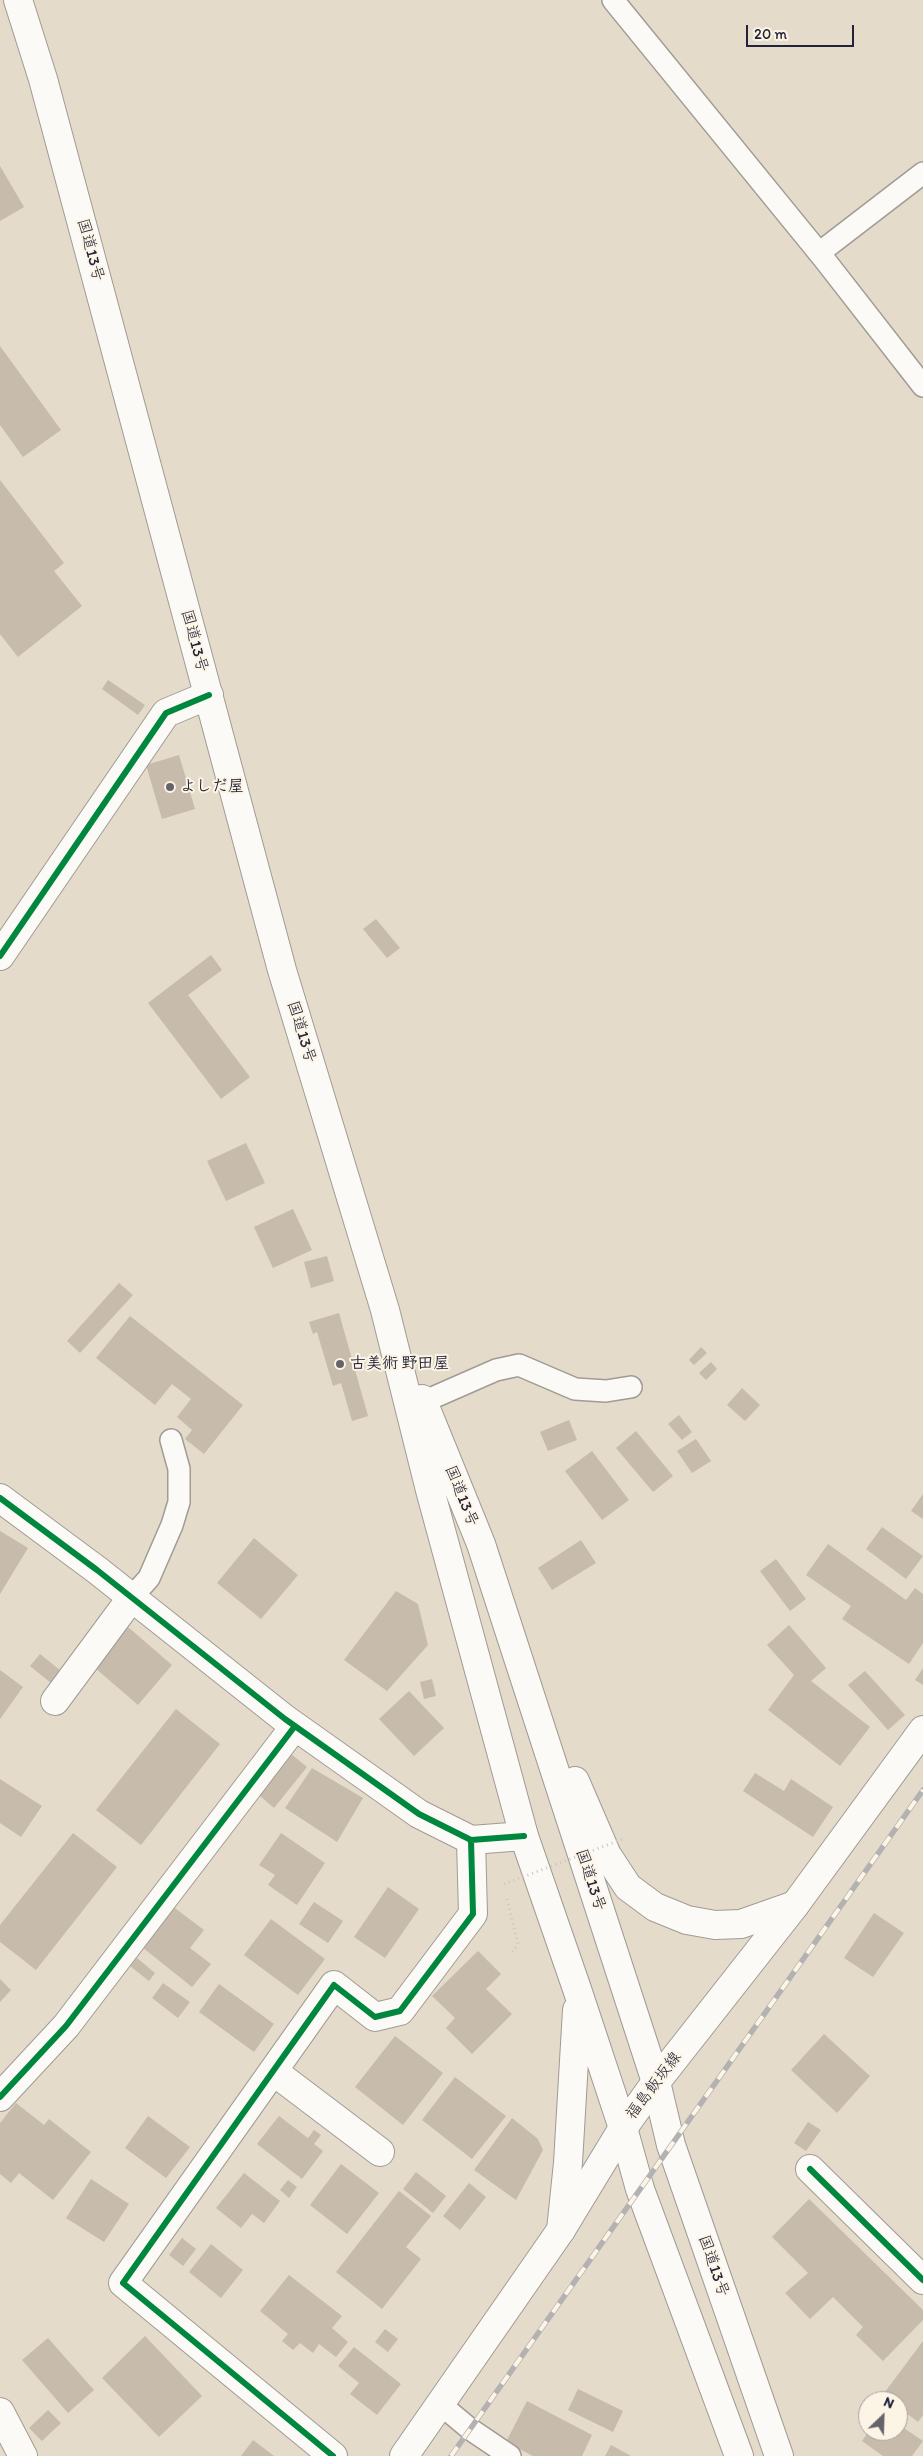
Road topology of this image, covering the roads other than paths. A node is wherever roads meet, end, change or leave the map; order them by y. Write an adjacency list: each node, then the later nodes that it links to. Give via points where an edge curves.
1 (18, 0): 6 (main road, 国道13号, via 43,79)
2 (613, 0): 4 (lane)
3 (923, 173): 4 (lane)
4 (819, 253): 5 (lane)
5 (923, 386)
6 (208, 694): 7 (main road, via 166,713); 8 (main road, 国道13号, via 282,970)
7 (0, 956)
8 (385, 1310): 10 (main road, 国道13号); 18 (main road, 国道13号)
9 (631, 1387): 10 (lane, via 575,1389 519,1365 496,1370)
10 (423, 1402): 13 (main road, 国道13号)
11 (171, 1440): 14 (lane, via 179,1469 179,1502 149,1578)
12 (0, 1498): 14 (main road)
13 (481, 1544): 20 (main road, via 589,1817 607,1855 628,1887 656,1907 686,1920 715,1925 741,1924); 23 (main road, 国道13号)
14 (132, 1597): 15 (main road); 16 (main road)
15 (55, 1701)
16 (295, 1726): 19 (main road, via 419,1814); 24 (main road, via 66,2026)
17 (923, 1730): 20 (main road, 福島飯坂線)
18 (524, 1836): 19 (main road); 21 (main road, 国道13号)
19 (471, 1840): 22 (main road, via 473,1914 400,2011 376,2017 334,1985)
20 (795, 1905): 23 (main road, 福島飯坂線)
21 (577, 1989): 25 (main road, 国道13号); 28 (main road, via 576,2055)
22 (273, 2071): 26 (main road); 33 (main road, via 123,2283)
23 (656, 2082): 25 (main road, 福島飯坂線); 37 (main road, 国道13号, via 671,2145)
24 (0, 2098)
25 (623, 2128): 28 (main road, 福島飯坂線); 36 (main road, 国道13号, via 640,2189)
26 (380, 2152)
27 (810, 2169): 29 (main road)
28 (561, 2230): 30 (main road, 福島飯坂線)
29 (923, 2280)
30 (440, 2404): 34 (main road, 福島飯坂線); 35 (lane)
31 (0, 2412): 32 (main road)
32 (23, 2456)
33 (333, 2456)
34 (404, 2456)
35 (510, 2456)
36 (739, 2456)
37 (779, 2456)

